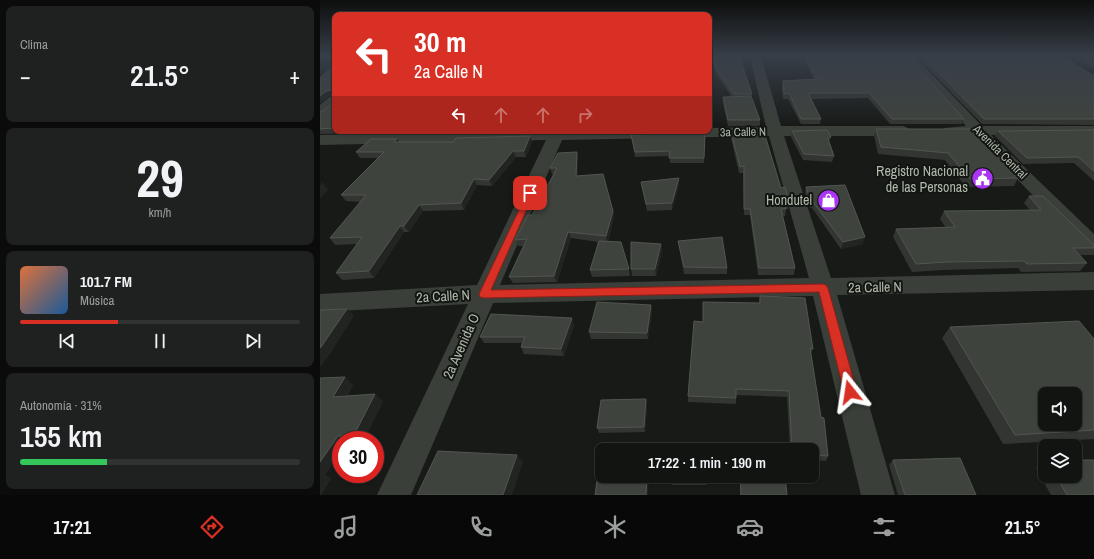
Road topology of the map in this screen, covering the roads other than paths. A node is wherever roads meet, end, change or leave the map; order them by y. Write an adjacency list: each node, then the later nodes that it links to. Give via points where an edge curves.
1 (761, 79): 6 (street)
2 (929, 79): 9 (street, Avenida Central)
3 (332, 102): 4 (street)
4 (320, 112)
5 (1094, 130): 9 (street)
6 (775, 131): 7 (street, 3a Calle N); 10 (street, 3a Calle N); 16 (street)
7 (916, 131)
8 (931, 131): 9 (street)
9 (978, 131): 14 (street, Avenida Central)
10 (712, 132)
11 (524, 134): 13 (street, 3a Calle N)
12 (558, 134): 17 (street, 2a Avenida O)
13 (320, 140)
14 (1094, 246)
15 (1094, 281): 16 (street, 2a Calle N)
16 (823, 288): 17 (street, 2a Calle N); 20 (street)
17 (484, 294): 18 (street, 2a Calle N); 19 (street, 2a Avenida O)
18 (320, 303)
19 (394, 495)
20 (878, 495)

